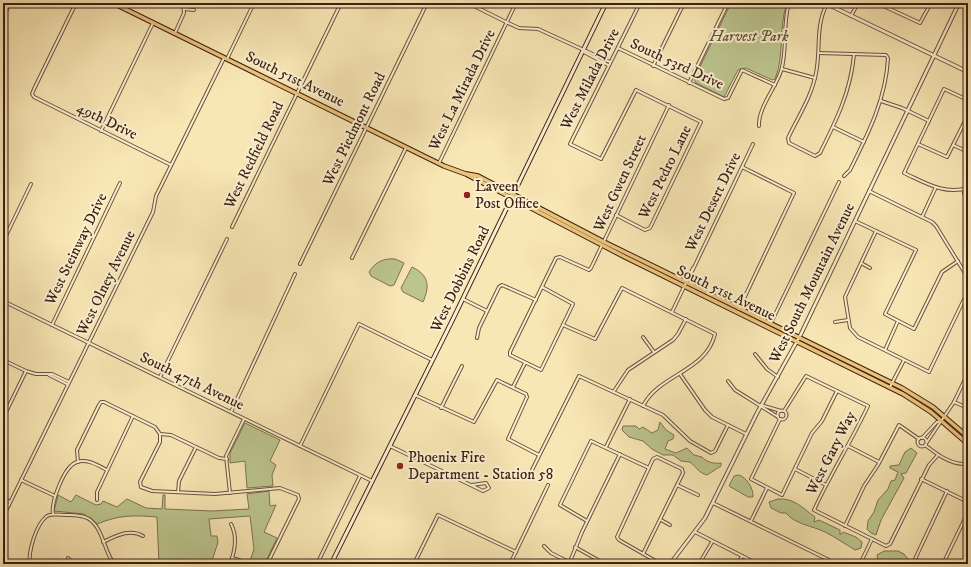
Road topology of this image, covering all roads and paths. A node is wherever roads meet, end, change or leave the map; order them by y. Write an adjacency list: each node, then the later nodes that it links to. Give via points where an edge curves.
1 (10, 3): 23 (street)
2 (76, 3): 51 (street, 49th Drive, via 34,89 34,97)
3 (114, 3): 25 (main road, South 51st Avenue)
4 (183, 3): 20 (street)
5 (254, 3): 32 (street, West Olney Avenue)
6 (341, 3): 41 (street, West Redfield Road)
7 (427, 3): 50 (street, West Piedmont Road)
8 (468, 3): 24 (street)
9 (516, 3): 24 (street, West La Mirada Drive)
10 (606, 3): 28 (main road, West Dobbins Road)
11 (640, 3): 27 (street, West Milada Drive)
12 (684, 3): 35 (street)
13 (728, 3): 39 (street)
14 (789, 3): 36 (street, via 785,21)
15 (858, 3): 22 (street)
16 (877, 3): 17 (street, via 920,23)
17 (931, 3)
18 (959, 3): 31 (street, West South Mountain Avenue)
19 (826, 4): 22 (street); 29 (street, via 819,24)
20 (184, 9): 21 (street); 26 (street)
21 (194, 10)
22 (851, 16): 31 (street)
23 (3, 18)
24 (506, 22): 28 (street, via 519,28 538,29); 58 (street, West La Mirada Drive)
25 (153, 23): 26 (main road, South 51st Avenue); 51 (street)
26 (175, 33): 32 (main road, South 51st Avenue)
27 (618, 48): 33 (street, West Milada Drive); 35 (street, South 53rd Drive)
28 (583, 51): 33 (street); 34 (street); 69 (main road, West Dobbins Road)
29 (819, 53): 30 (street); 38 (street)
30 (854, 54): 43 (street, via 888,56); 49 (street, via 848,90)
31 (934, 55): 37 (street); 45 (street, West South Mountain Avenue)
32 (226, 58): 41 (main road, South 51st Avenue); 59 (street, West Olney Avenue)
33 (610, 62): 34 (street, West Milada Drive)
34 (608, 65): 44 (street, West Milada Drive, via 570,144 601,159 636,90)
35 (653, 66): 39 (street, South 53rd Drive)
36 (782, 69): 38 (street); 40 (street)
37 (968, 72)
38 (815, 78): 49 (street, via 788,141 818,155)
39 (689, 83): 40 (street, South 53rd Drive, via 726,99 742,70)
40 (775, 85): 48 (street, via 760,117)
41 (296, 93): 50 (main road, South 51st Avenue); 76 (street, West Redfield Road)
42 (968, 100): 47 (street, via 944,90)
43 (881, 101): 45 (street); 52 (street)
44 (669, 105): 71 (street, West Gwen Street); 71 (street, West Pedro Lane, via 701,122 648,230)
45 (907, 111): 47 (street); 68 (street, West South Mountain Avenue)
46 (968, 115): 55 (street)
47 (929, 121): 54 (street)
48 (759, 126)
49 (833, 127): 52 (street)
50 (366, 128): 56 (main road, South 51st Avenue); 84 (street, West Piedmont Road)
51 (101, 131): 59 (street, 49th Drive)
52 (864, 142): 61 (street, via 850,170)
53 (753, 144): 60 (street, West Desert Drive)
54 (918, 144): 55 (street, via 947,157); 65 (street, via 904,173)
55 (953, 145): 57 (street)
56 (406, 148): 58 (main road, South 51st Avenue); 81 (street)
57 (966, 151)
58 (438, 164): 69 (main road, South 51st Avenue, via 478,176)
59 (171, 165): 109 (street, West Olney Avenue, via 156,196 153,212)
60 (742, 167): 88 (street, West Desert Drive); 96 (street, via 794,193)
61 (844, 176)
62 (839, 182): 102 (street)
63 (120, 183): 103 (street, West Steinway Drive)
64 (31, 184): 79 (street)
65 (936, 187): 67 (street, via 944,190); 72 (street)
66 (968, 188): 67 (street)
67 (963, 189): 70 (street)
68 (869, 191): 72 (street); 74 (street, West South Mountain Avenue)
69 (513, 196): 73 (main road, South 51st Avenue); 75 (main road, South 51st Avenue); 91 (main road, West Dobbins Road)
70 (968, 207)
71 (616, 215): 80 (street, West Gwen Street)
72 (922, 217): 82 (street, via 936,226)
73 (554, 219): 75 (main road); 80 (main road, South 51st Avenue)
74 (855, 221): 77 (street); 107 (street, West South Mountain Avenue)
75 (576, 226): 80 (main road, South 51st Avenue)
76 (232, 227)
77 (876, 231): 83 (street); 100 (street, via 916,250 885,314)
78 (227, 239): 121 (street)
79 (3, 242)
80 (603, 244): 88 (main road, South 51st Avenue); 89 (street, West Gwen Street, via 589,270 558,257)
81 (352, 258)
82 (958, 261): 87 (street); 100 (street, via 942,272 914,329)
83 (860, 263): 85 (street); 99 (street, via 845,297)
84 (300, 264)
85 (870, 268)
86 (295, 274): 137 (street)
87 (968, 276)
88 (685, 285): 96 (main road, South 51st Avenue); 97 (street, West Desert Drive)
89 (542, 287): 93 (street); 104 (street, via 574,304)
90 (968, 292): 92 (street)
91 (463, 299): 95 (street); 114 (main road, West Dobbins Road)
92 (967, 299): 115 (street, via 929,372)
93 (536, 300): 95 (street, via 502,285); 116 (street, via 510,355)
94 (3, 301): 103 (street, South 47th Avenue)
95 (487, 311): 106 (street)
96 (738, 311): 102 (main road, South 51st Avenue); 108 (main road, South 51st Avenue)
97 (672, 312): 98 (street); 104 (street, via 622,288 594,339)
98 (686, 319): 111 (street, via 676,337); 120 (street, via 715,334 703,358)
99 (848, 320): 101 (street); 110 (street, via 855,335)
100 (898, 321): 110 (street)
101 (835, 322)
102 (771, 324): 107 (main road, South 51st Avenue)
103 (52, 325): 109 (street, South 47th Avenue)
104 (563, 325): 116 (street, via 541,370)
105 (643, 337): 111 (street)
106 (477, 338)
107 (799, 338): 108 (street, West South Mountain Avenue); 125 (main road, South 51st Avenue)
108 (796, 341): 122 (street, West South Mountain Avenue); 125 (main road, South 51st Avenue)
109 (88, 343): 121 (street, South 47th Avenue); 124 (street, West Olney Avenue)
110 (885, 350): 115 (street)
111 (654, 352): 128 (street, via 624,374)
112 (755, 354): 122 (street, via 767,369)
113 (3, 360): 118 (street)
114 (432, 360): 129 (main road, West Dobbins Road); 153 (street, via 359,324)
115 (904, 360): 125 (street)
116 (525, 363): 126 (street)
117 (462, 366): 134 (street)
118 (26, 371): 124 (street, via 49,375); 140 (street)
119 (968, 373): 131 (street)
120 (680, 374): 133 (street, via 652,392); 144 (street, via 705,410 712,417)
121 (160, 377): 137 (street, South 47th Avenue)
122 (778, 377): 132 (street, West South Mountain Avenue)
123 (728, 381): 132 (street, via 735,390)
124 (68, 383): 170 (street, West Olney Avenue)
125 (891, 386): 139 (main road, South 51st Avenue, via 920,398); 143 (main road, South 51st Avenue)
126 (513, 388): 134 (street, via 497,380 474,422); 158 (street, via 527,396 508,439)
127 (837, 391): 136 (street, via 806,376); 154 (street, West Gary Way, via 868,406); 165 (street, via 822,421 812,433)
128 (614, 392): 130 (street); 158 (street, via 579,376)
129 (414, 394): 134 (street); 151 (main road, West Dobbins Road)
130 (630, 399): 133 (street); 156 (street)
131 (954, 402): 135 (street); 139 (street)
132 (761, 405): 136 (street); 141 (street); 146 (street, West South Mountain Avenue)
133 (643, 406): 144 (street, via 667,418 693,444 714,453)
134 (442, 408)
135 (968, 408)
136 (783, 411): 141 (street, via 778,414); 141 (street, via 786,417)
137 (230, 412): 142 (street, South 47th Avenue)
138 (133, 416): 145 (street, via 155,427); 161 (street, via 101,402 77,450); 166 (street)
139 (945, 416): 143 (street); 147 (main road, South 51st Avenue)
140 (3, 418)
141 (779, 418): 176 (street, via 751,479)
142 (244, 419): 153 (street, South 47th Avenue); 160 (street)
143 (942, 420): 148 (street); 149 (street); 150 (main road, South 51st Avenue)
144 (728, 425): 146 (street)
145 (160, 434): 155 (street, via 172,435); 178 (street, via 160,442 139,485 152,491)
146 (746, 434): 187 (street, West South Mountain Avenue)
147 (968, 436)
148 (920, 439): 149 (street); 152 (street, via 919,445); 162 (street, via 899,425)
149 (927, 442): 152 (street)
150 (968, 444)
151 (389, 445): 171 (main road, West Dobbins Road); 175 (street)
152 (925, 445): 159 (street)
153 (300, 446): 168 (street, South 47th Avenue)
154 (848, 446): 162 (street); 172 (street, West Gary Way)
155 (196, 447): 160 (street); 178 (street, via 179,481)
156 (606, 447): 157 (street); 192 (street, via 591,441 560,505)
157 (620, 454): 164 (street); 192 (street)
158 (539, 455): 167 (street)
159 (938, 455): 163 (street, via 955,464); 169 (street)
160 (227, 459): 179 (street)
161 (78, 462): 166 (street, via 88,462); 181 (street, via 67,470)
162 (879, 462): 196 (street)
163 (963, 464)
164 (649, 468): 174 (street, via 655,458 683,471); 205 (street, via 617,537)
165 (795, 469): 172 (street); 176 (street, via 782,495)
166 (107, 470): 183 (street, via 97,492)
167 (532, 470)
168 (360, 476): 171 (street, South 47th Avenue); 216 (street)
169 (921, 479): 177 (street); 199 (street, via 888,546)
170 (21, 480): 181 (street); 186 (street, West Olney Avenue)
171 (372, 481): 217 (main road, West Dobbins Road)
172 (826, 484): 196 (street, West Gary Way, via 814,510)
173 (548, 485): 204 (street)
174 (677, 485): 180 (street); 191 (street)
175 (472, 486): 175 (street, via 483,491 489,488 486,483)
176 (767, 488): 193 (street)
177 (946, 491): 185 (street); 228 (street, via 914,559)
178 (178, 492): 179 (street)
179 (230, 493): 215 (street, via 280,488 299,497 270,558)
180 (698, 495)
181 (55, 496): 189 (street, via 52,503)
182 (3, 498): 186 (street)
183 (97, 500)
184 (3, 502): 186 (street)
185 (968, 502)
186 (10, 503): 190 (street, West Olney Avenue)
187 (713, 503): 193 (street); 197 (street, West South Mountain Avenue)
188 (968, 512): 229 (street)
189 (53, 514): 200 (street, via 88,518); 210 (street, via 46,517 31,545)
190 (3, 517)
191 (660, 520): 195 (street); 205 (street)
192 (588, 521): 203 (street)
193 (751, 521): 226 (street)
194 (231, 524): 208 (street, via 235,540)
195 (670, 525)
196 (845, 526): 199 (street)
197 (695, 532): 201 (street); 222 (street, West South Mountain Avenue)
198 (144, 536): 200 (street, via 135,532 127,533)
199 (872, 539): 227 (street)
200 (103, 542): 212 (street)
201 (712, 542): 206 (street); 223 (street)
202 (544, 546): 209 (street)
203 (575, 547): 209 (street); 220 (street)
204 (516, 552): 218 (street, via 438,514); 219 (street)
205 (644, 554): 221 (street)
206 (742, 556): 224 (street); 225 (street)
207 (68, 558): 211 (street)
208 (232, 558): 213 (street); 214 (street)
209 (569, 563)
210 (29, 564)
211 (74, 564)
212 (114, 564)
213 (230, 564)
214 (252, 564)
215 (264, 564)
216 (317, 564)
217 (331, 564)
218 (414, 564)
219 (510, 564)
220 (605, 564)
221 (661, 564)
222 (670, 564)
223 (699, 564)
224 (738, 564)
225 (758, 564)
226 (837, 564)
227 (860, 564)
228 (924, 564)
229 (943, 564)

